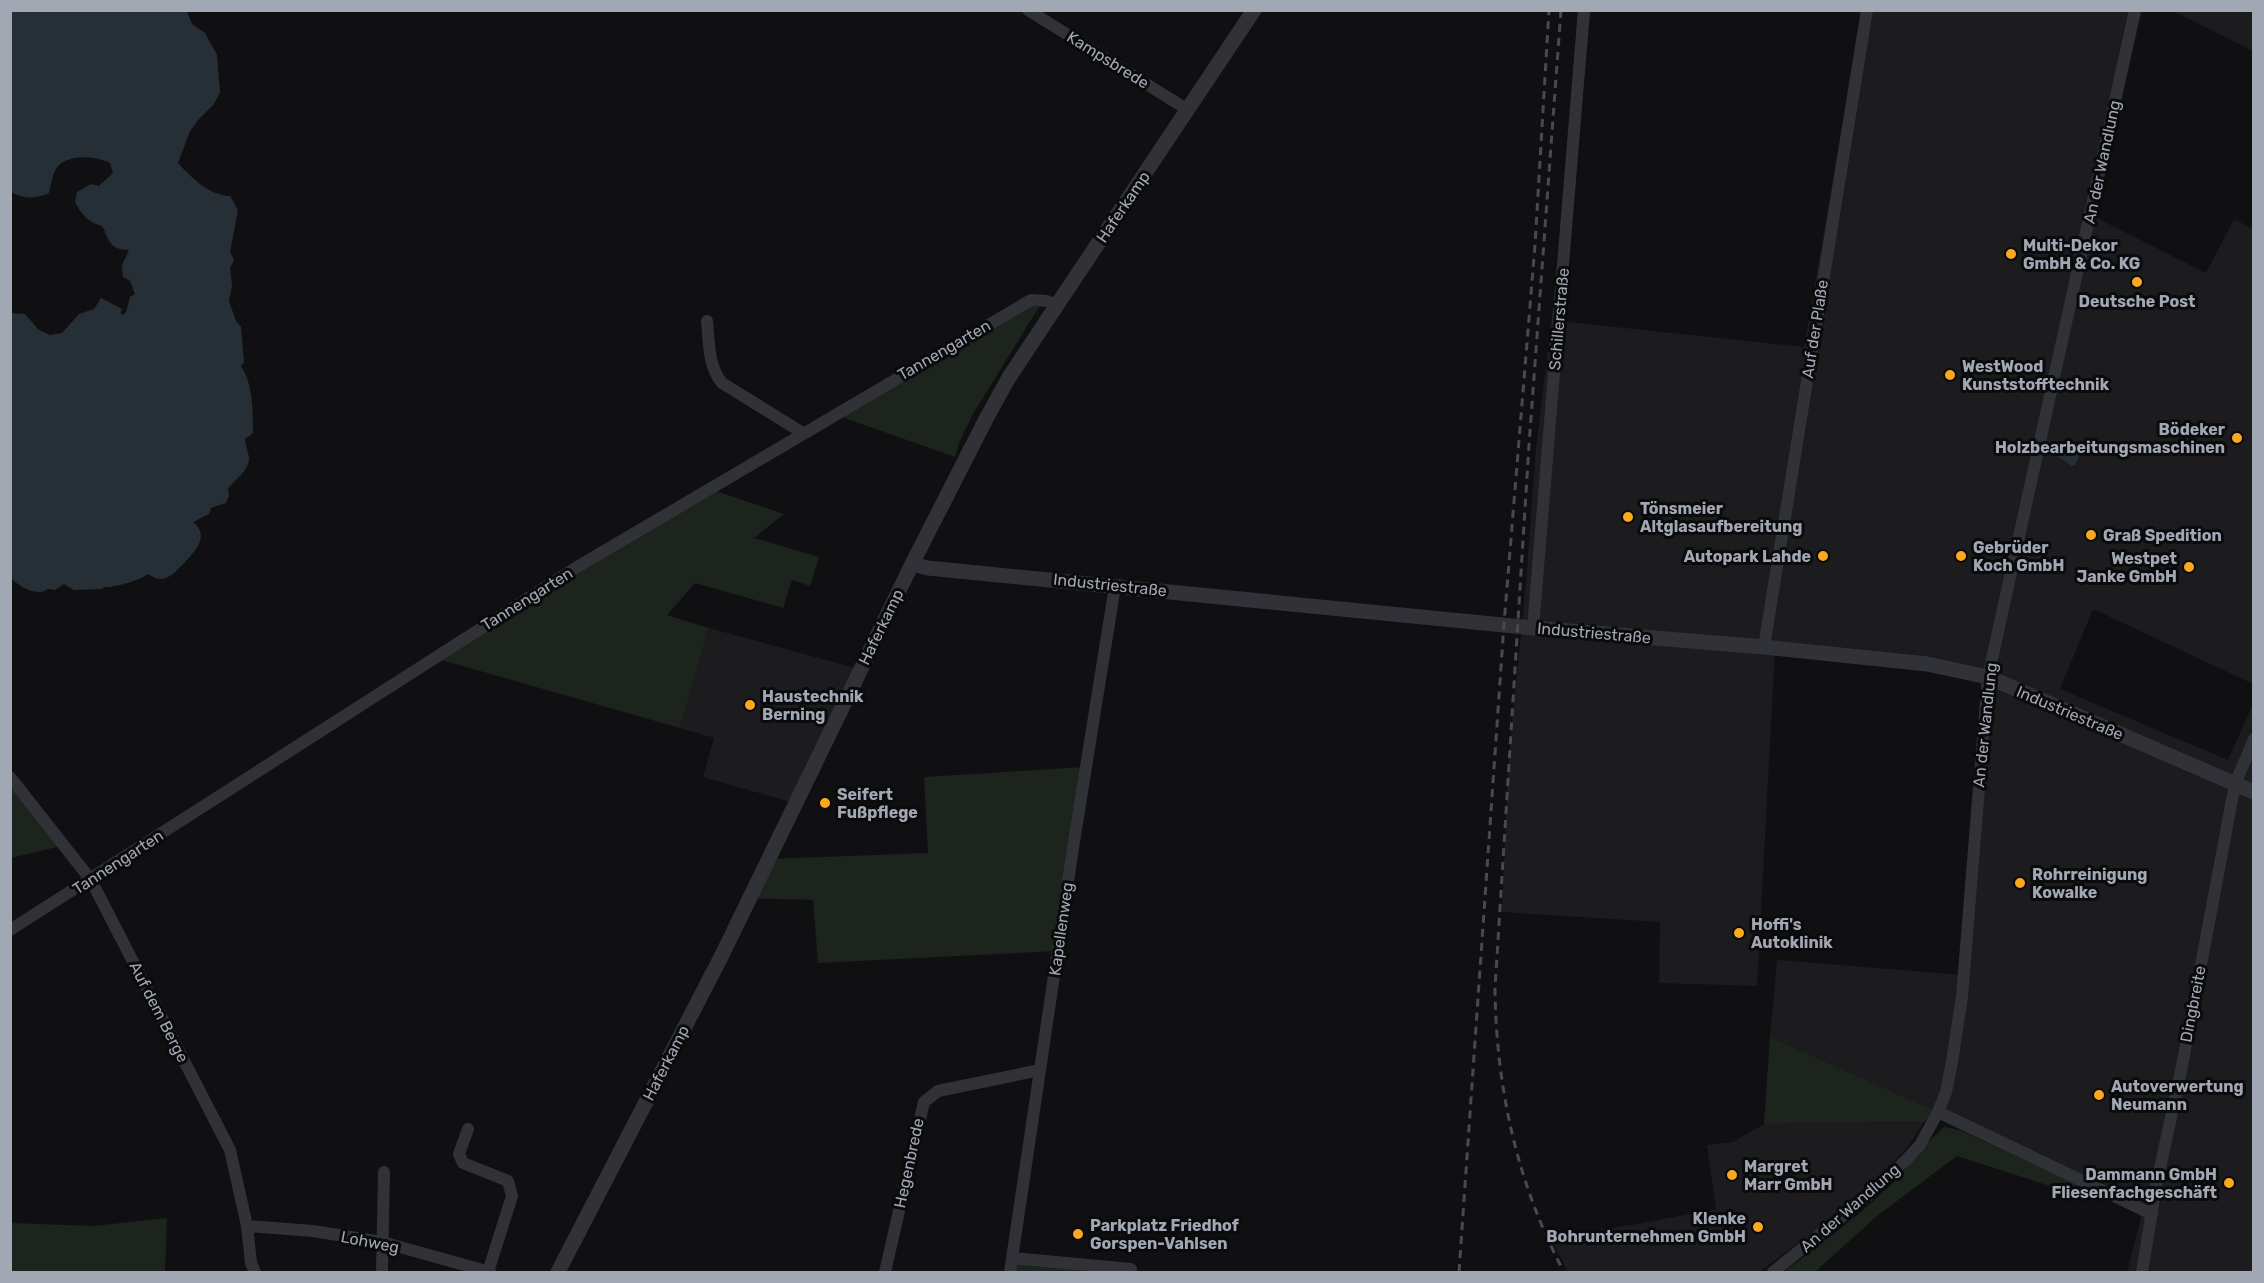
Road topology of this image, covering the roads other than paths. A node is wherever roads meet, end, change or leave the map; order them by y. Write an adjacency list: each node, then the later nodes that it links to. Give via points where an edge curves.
1 (1028, 10): 6 (street, Kampsbrede)
2 (1254, 10): 6 (street, Haferkamp)
3 (1584, 10): 12 (street, Schillerstraße)
4 (1867, 10): 13 (street, Auf der Plaße)
5 (2135, 10): 14 (street, An der Wandlung)
6 (1188, 110): 7 (street, Haferkamp)
7 (1057, 305): 9 (street, Tannengarten, via 1031,300); 10 (street, Haferkamp, via 1008,379)
8 (707, 321): 9 (street, via 712,366 722,383)
9 (803, 434): 19 (street, Tannengarten, via 577,567)
10 (912, 564): 11 (street, Industriestraße); 33 (street, Haferkamp, via 722,955)
11 (1115, 586): 12 (street, Industriestraße); 21 (street, Kapellenweg)
12 (1533, 628): 13 (street, Industriestraße)
13 (1764, 647): 14 (street, Industriestraße, via 1927,664)
14 (1988, 677): 17 (street, Industriestraße); 22 (street, An der Wandlung, via 1962,996 1946,1092)
15 (2253, 739): 17 (street, Dingbreite)
16 (10, 777): 19 (street, Auf dem Berge)
17 (2235, 784): 18 (street, Industriestraße); 25 (street, Dingbreite)
18 (2253, 792)
19 (91, 880): 20 (street, Tannengarten); 26 (street, Auf dem Berge, via 230,1150)
20 (10, 930)
21 (1040, 1070): 28 (street, Kapellenweg); 34 (street, Hegenbrede, via 938,1092 924,1102)
22 (1938, 1112): 25 (street); 36 (street, An der Wandlung, via 1906,1160)
23 (468, 1129): 32 (street, via 459,1154 463,1163 508,1181 512,1196)
24 (384, 1172): 27 (street)
25 (2152, 1214): 37 (street, Dingbreite)
26 (247, 1226): 27 (street, Lohweg); 30 (street, Auf dem Berge)
27 (382, 1242): 31 (street); 32 (street, Lohweg)
28 (1012, 1258): 29 (street); 35 (street, Kapellenweg)
29 (1131, 1269)
30 (255, 1272)
31 (382, 1272)
32 (489, 1272)
33 (558, 1272)
34 (885, 1272)
35 (1010, 1272)
36 (1773, 1272)
37 (2142, 1272)

